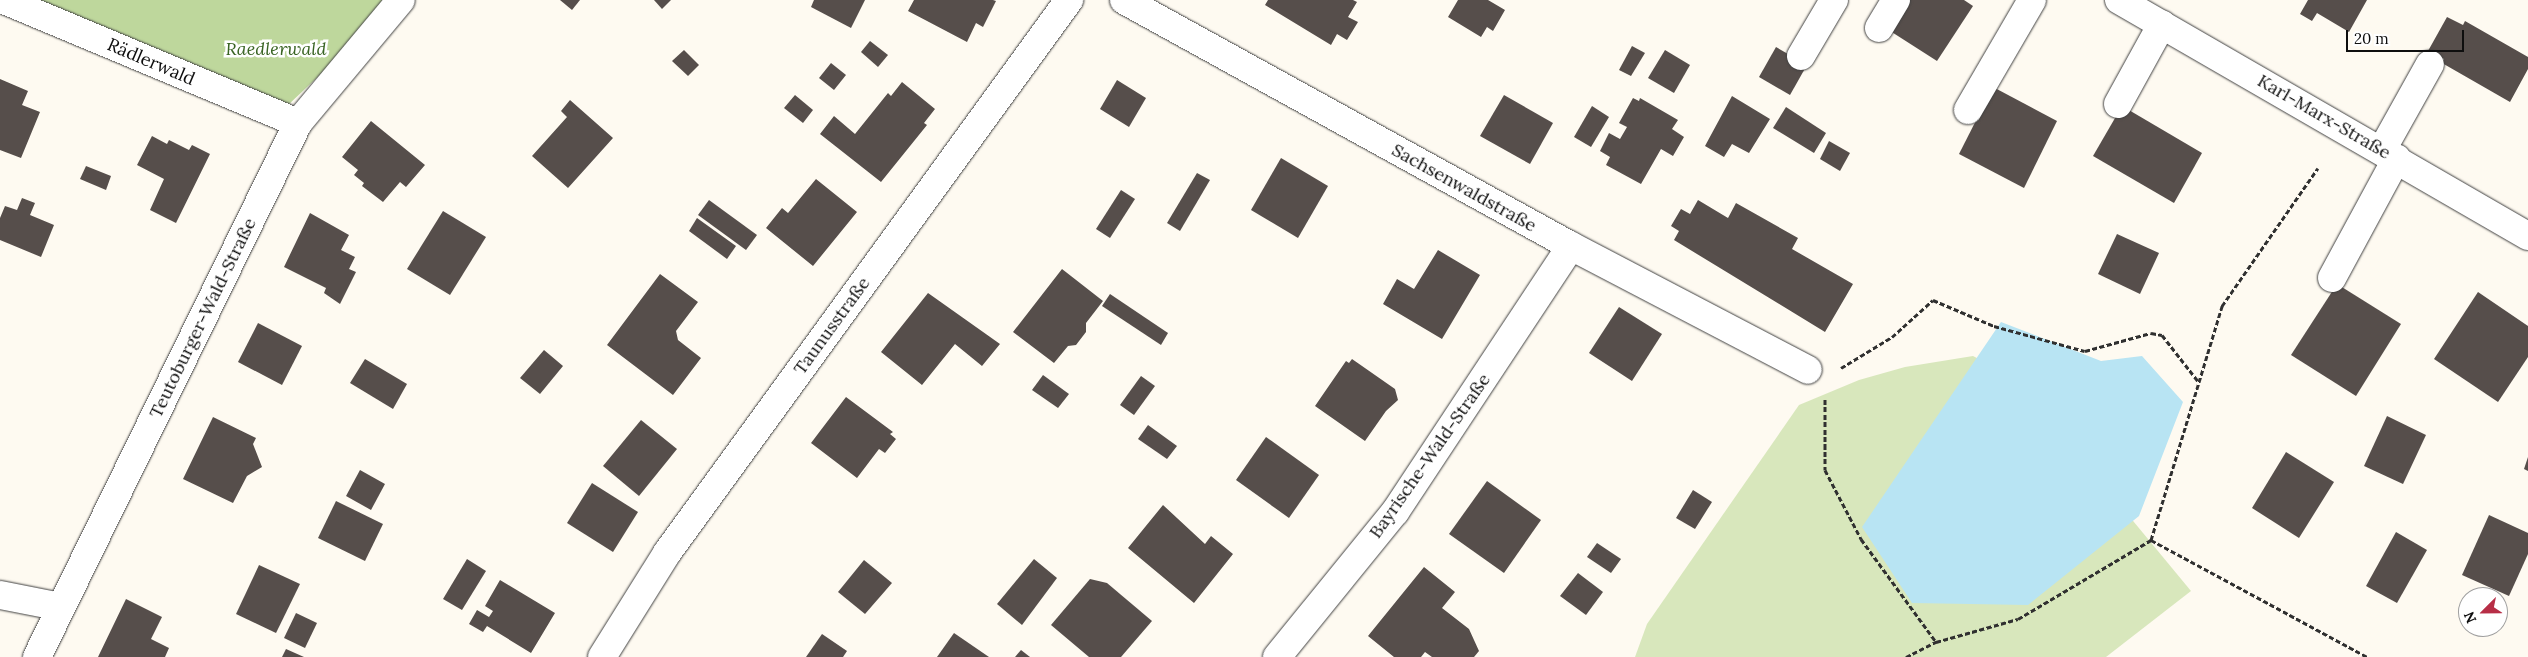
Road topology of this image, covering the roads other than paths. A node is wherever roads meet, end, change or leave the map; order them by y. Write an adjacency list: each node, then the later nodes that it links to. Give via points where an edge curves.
1 (4, 0): 15 (street, Rädlerwald)
2 (401, 0): 15 (street, Teutoburger-Wald-Straße)
3 (1069, 0): 24 (street, Taunusstraße, via 667,553)
4 (1124, 0): 18 (street, Sachsenwaldstraße)
5 (1834, 0): 11 (street)
6 (1896, 0): 10 (street)
7 (2032, 0): 14 (street)
8 (2131, 3): 9 (street, Karl-Marx-Straße)
9 (2162, 24): 13 (street); 16 (street, Karl-Marx-Straße)
10 (1879, 28)
11 (1801, 56)
12 (2430, 64): 16 (street)
13 (2118, 104)
14 (1968, 110)
15 (298, 123): 22 (street, Teutoburger-Wald-Straße)
16 (2389, 154): 17 (street, Karl-Marx-Straße); 19 (street)
17 (2528, 236)
18 (1571, 246): 20 (street, Sachsenwaldstraße); 25 (street, Bayrische-Wald-Straße, via 1395,512)
19 (2332, 278)
20 (1817, 374)
21 (0, 595): 22 (street)
22 (61, 607): 23 (street, Teutoburger-Wald-Straße)
23 (37, 657)
24 (602, 657)
25 (1278, 657)

